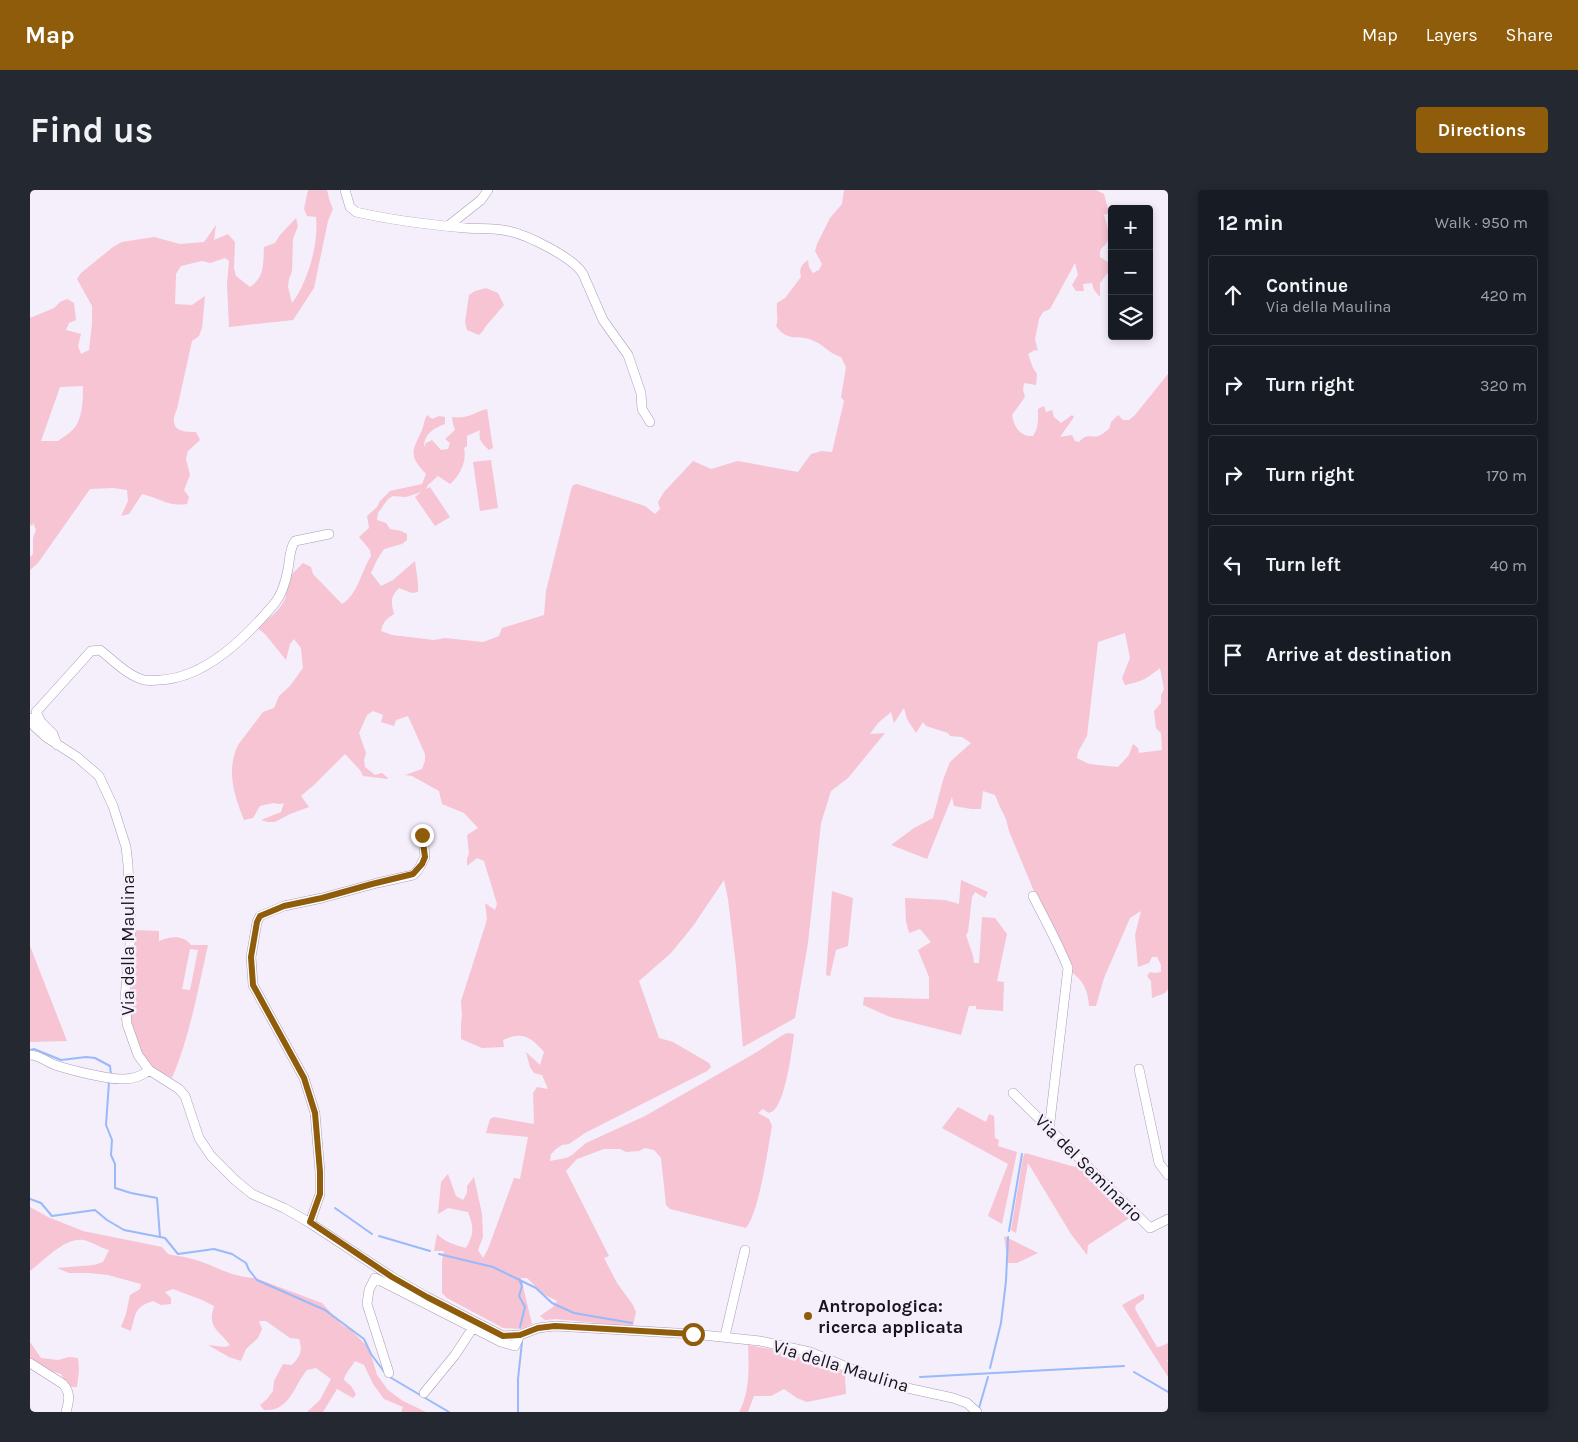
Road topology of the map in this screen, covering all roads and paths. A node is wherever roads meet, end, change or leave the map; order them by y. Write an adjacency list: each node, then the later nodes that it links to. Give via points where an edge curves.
1 (346, 190): 3 (street, via 350,207 356,212)
2 (488, 190): 3 (street)
3 (448, 226): 4 (street, via 510,232 538,243 579,267 603,320 628,355 641,393 642,409)
4 (650, 422)
5 (329, 534): 7 (street, via 294,541 288,570 275,603 234,646 203,667 169,680 147,681 137,678 100,650 91,651 36,712 53,734)
6 (30, 718): 7 (street, Via della Maulina, via 35,727)
7 (57, 745): 12 (street, Via della Maulina, via 98,776 113,806 126,847 132,933 125,998 127,1024 138,1055)
8 (422, 835): 17 (street, via 425,857 413,874 284,906 260,916 257,922 251,957 253,985 304,1078 315,1113 320,1194)
9 (1033, 896): 14 (street, via 1068,968)
10 (30, 1055): 12 (street, via 53,1065 124,1080 139,1077)
11 (1139, 1069): 15 (street, via 1159,1163)
12 (150, 1070): 17 (street, Via della Maulina, via 179,1088 185,1096 199,1138 211,1156 235,1180 252,1194)
13 (1014, 1093): 14 (street, Via del Seminario)
14 (1049, 1130): 16 (street, Via del Seminario, via 1150,1228)
15 (1168, 1175)
16 (1168, 1218)
17 (310, 1222): 19 (street, Via della Maulina, via 392,1277)
18 (745, 1250): 20 (street)
19 (475, 1325): 20 (street, Via della Maulina, via 503,1336 555,1326); 22 (street, via 375,1278 368,1290 367,1304); 23 (street)
20 (725, 1336): 25 (street, Via della Maulina, via 810,1352 876,1379 967,1403)
21 (30, 1363): 24 (street, via 68,1389)
22 (389, 1373)
23 (424, 1393)
24 (66, 1412)
25 (977, 1412)

